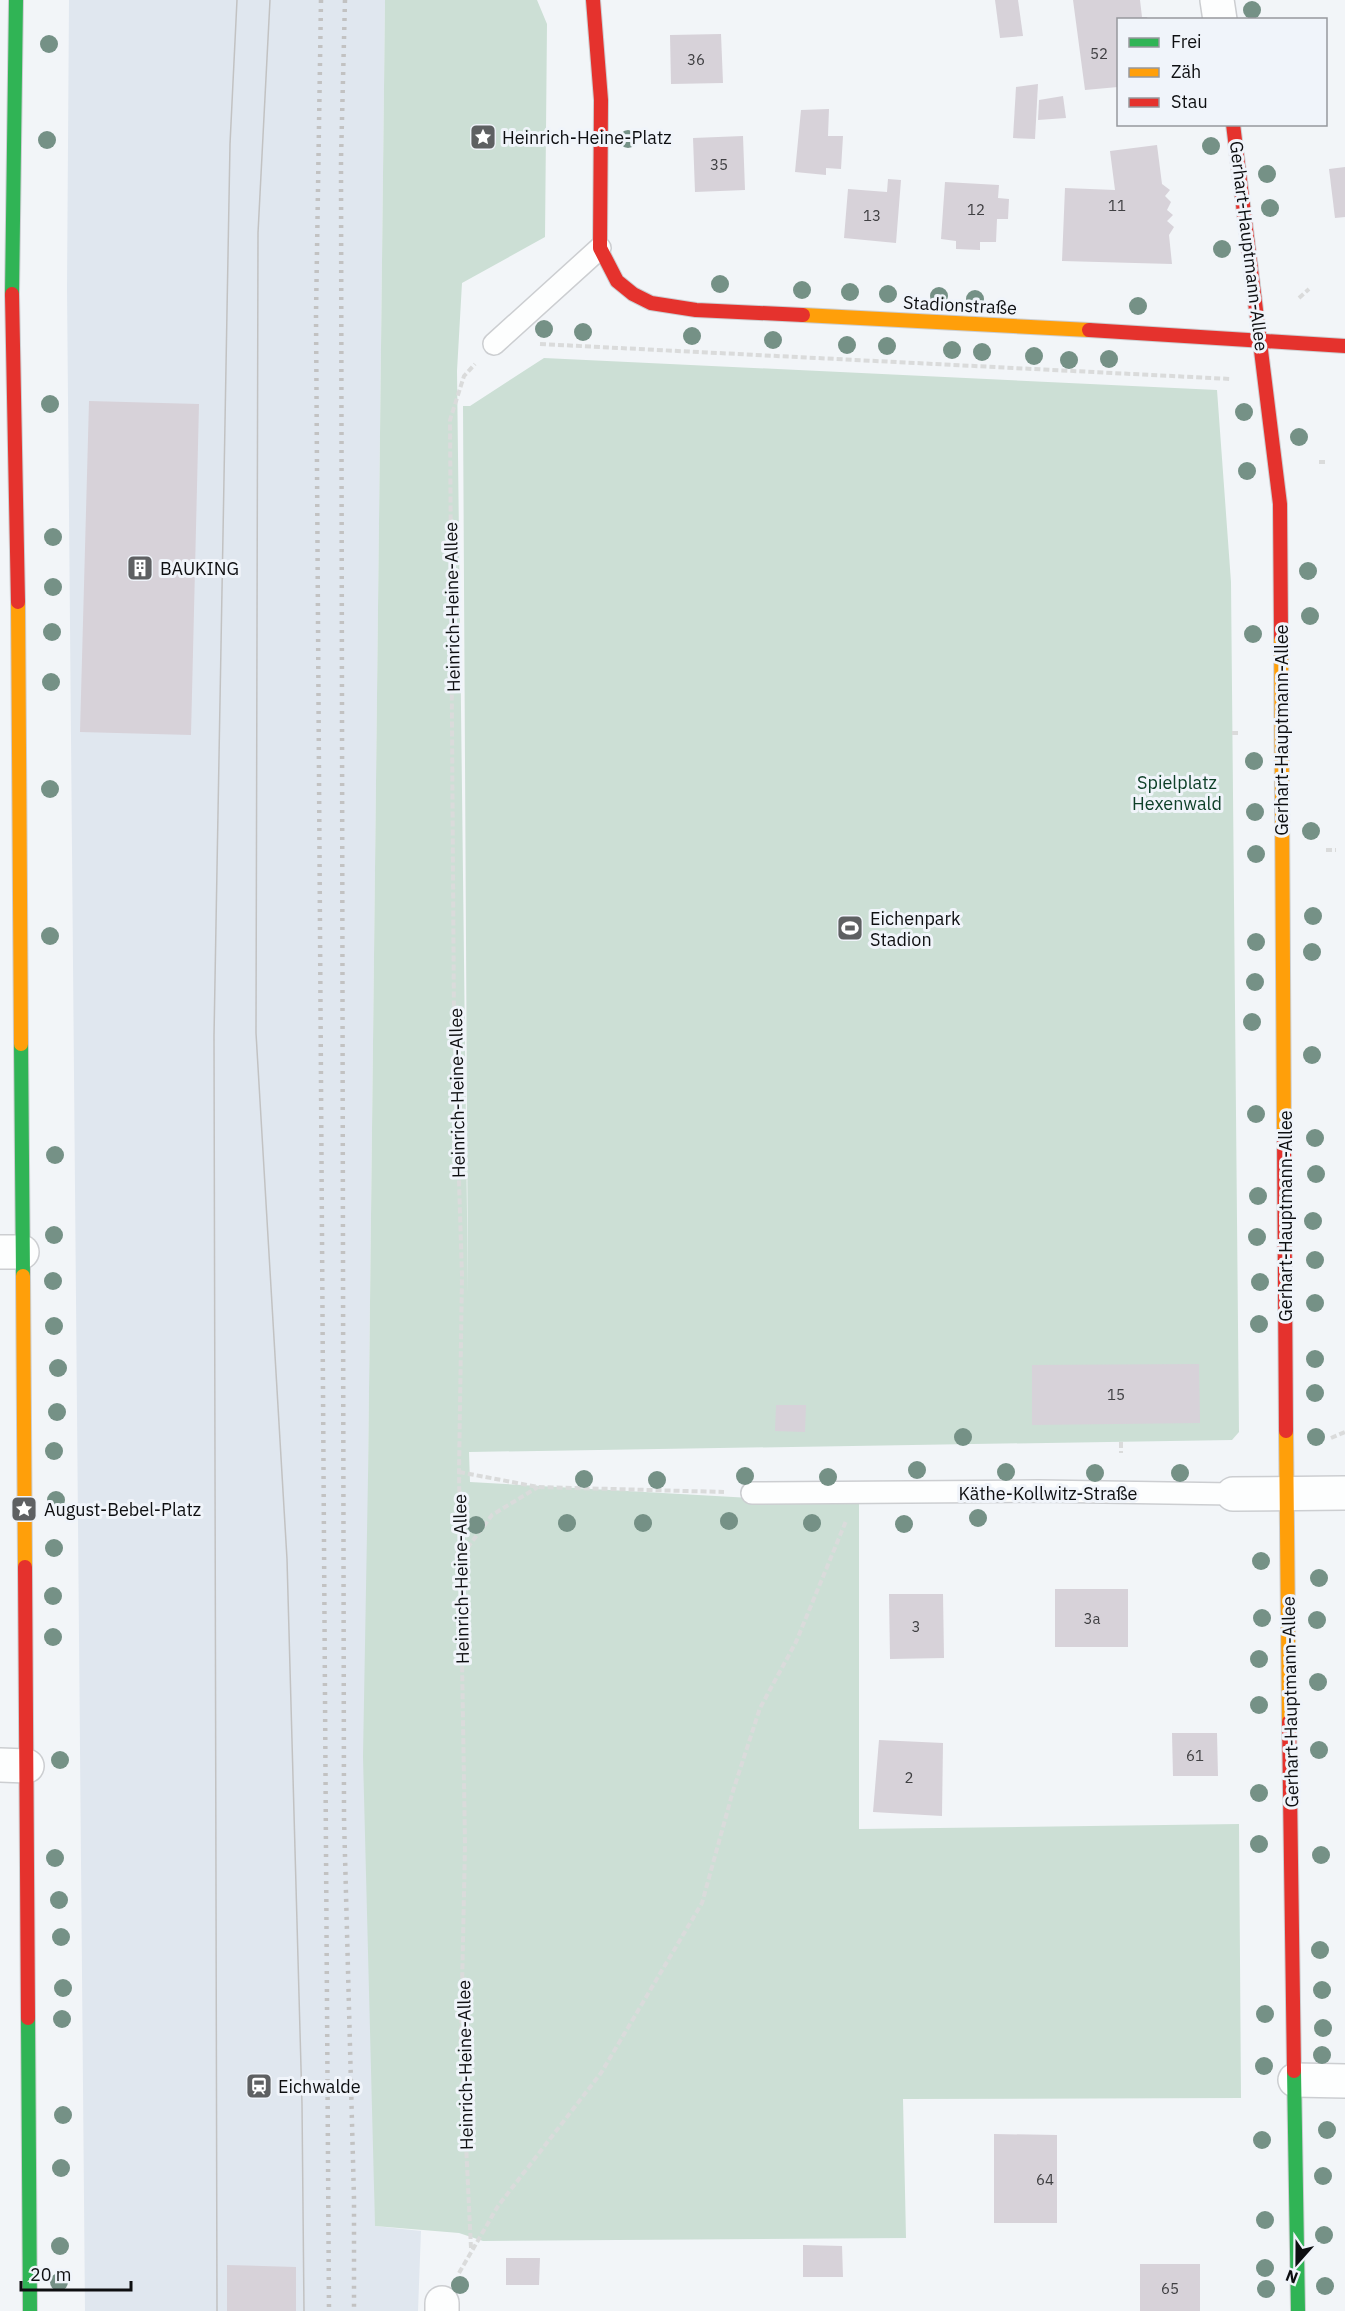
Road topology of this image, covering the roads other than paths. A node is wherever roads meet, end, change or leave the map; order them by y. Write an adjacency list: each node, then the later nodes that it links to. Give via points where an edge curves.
1 (16, 0): 7 (street)
2 (593, 0): 6 (street, via 601,100)
3 (1217, 0): 4 (street)
4 (1220, 18)
5 (1233, 126): 8 (street, Gerhart-Hauptmann-Allee)
6 (600, 248): 8 (street, Stadionstraße, via 617,281 633,294 651,303 696,310); 9 (lane)
7 (6, 260): 11 (street, via 19,673)
8 (1262, 340): 10 (street, Stadionstraße); 15 (street, Gerhart-Hauptmann-Allee, via 1280,504)
9 (494, 344)
10 (1345, 346)
11 (11, 1252): 16 (street)
12 (1345, 1492): 15 (street, Käthe-Kollwitz-Straße)
13 (752, 1493): 14 (lane, Käthe-Kollwitz-Straße)
14 (1233, 1494): 15 (street, Käthe-Kollwitz-Straße)
15 (1287, 1494): 17 (street, Gerhart-Hauptmann-Allee)
16 (13, 1766): 19 (street)
17 (1295, 2080): 18 (street); 20 (street, Gerhart-Hauptmann-Allee)
18 (1345, 2081)
19 (30, 2311)
20 (1298, 2311)

